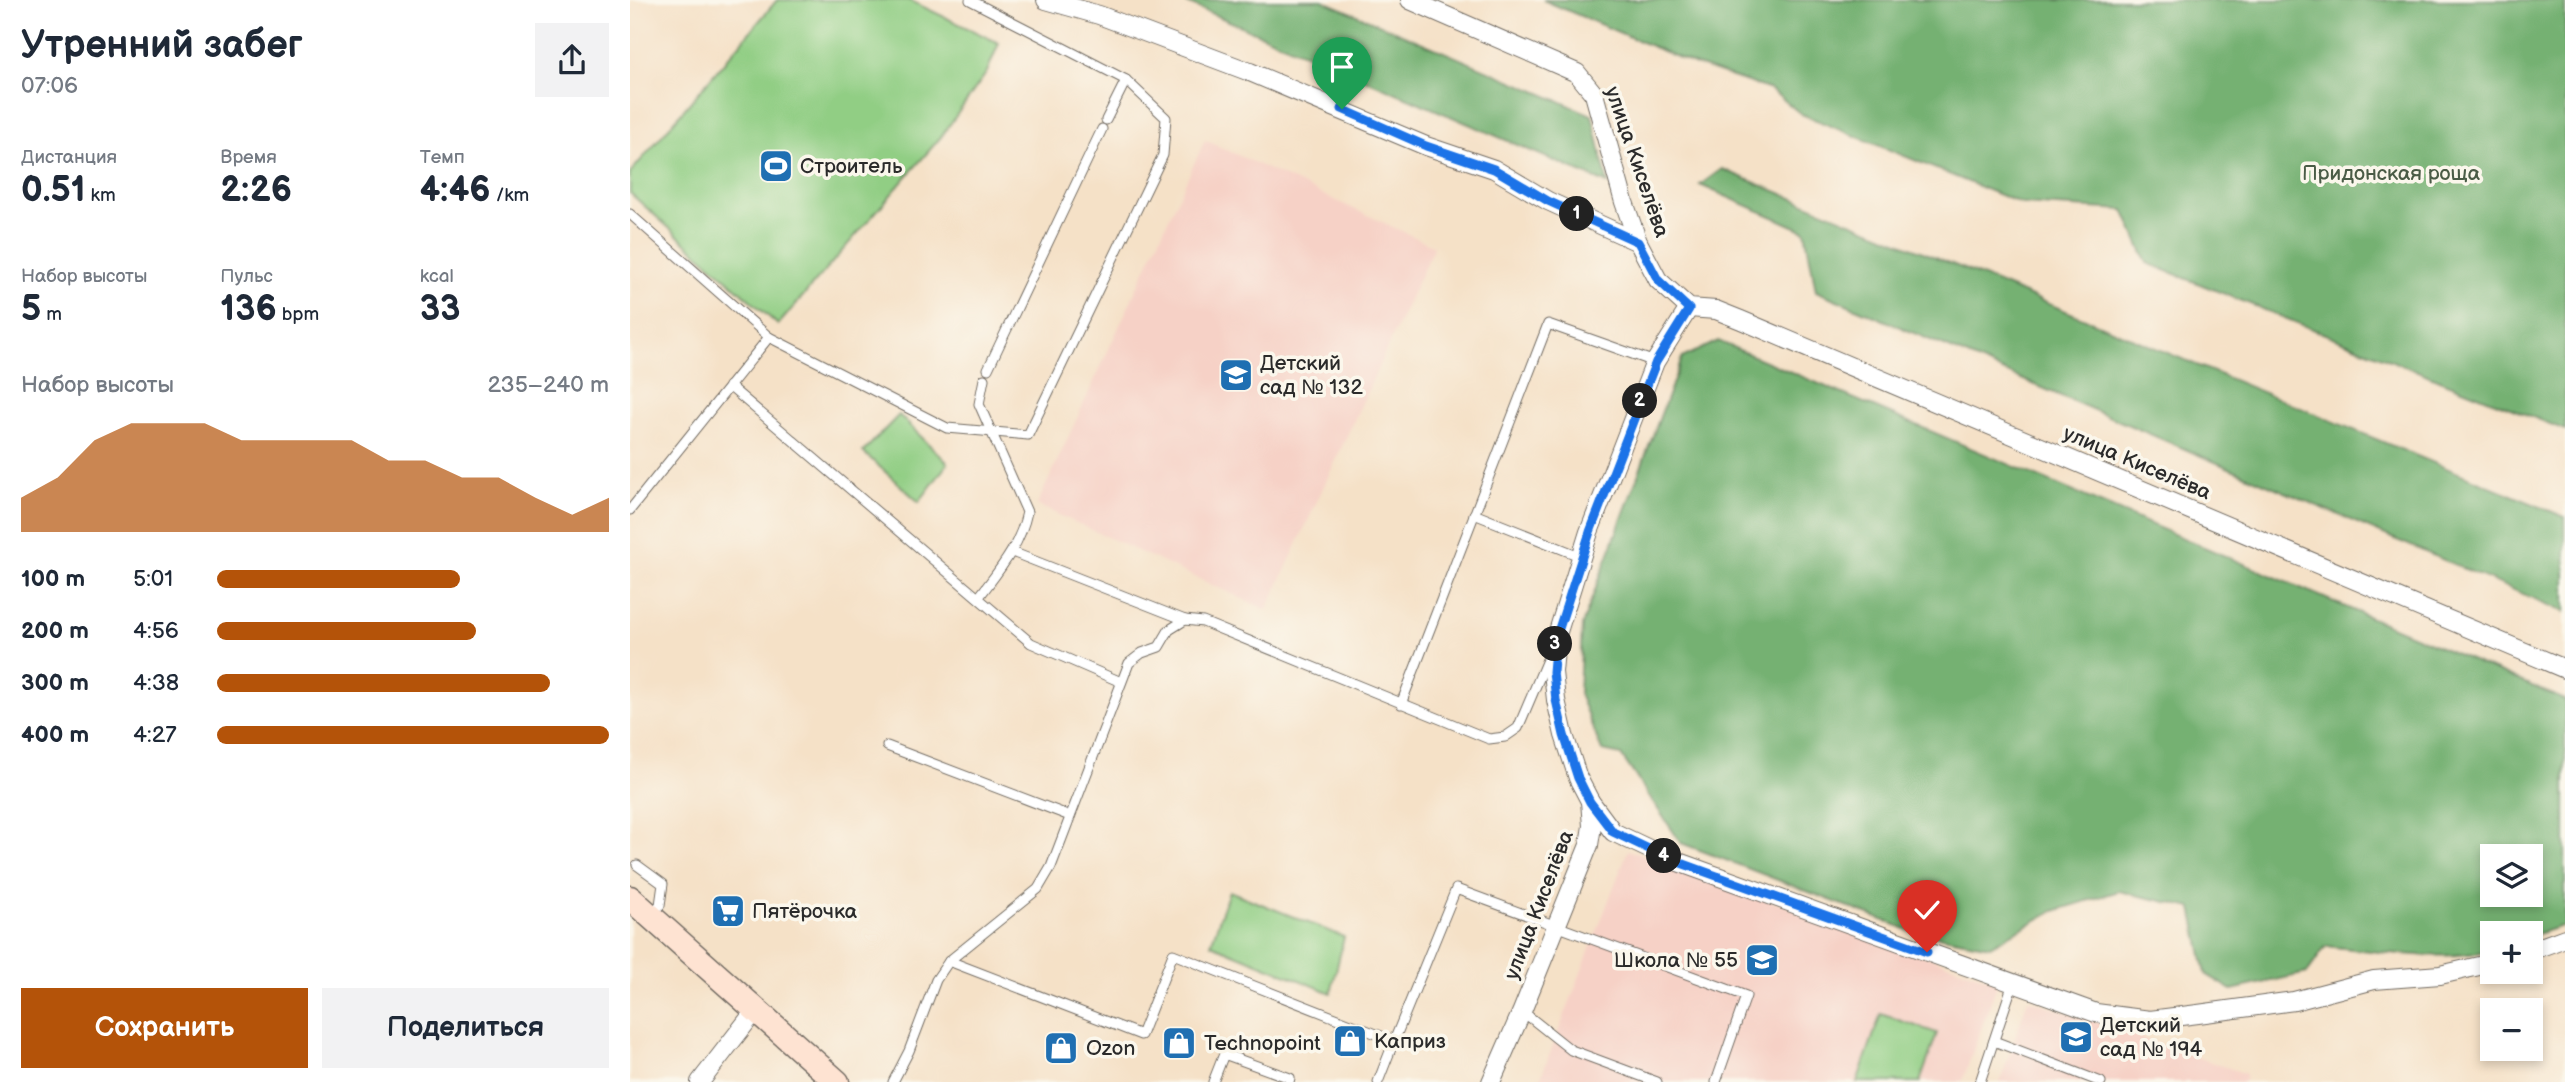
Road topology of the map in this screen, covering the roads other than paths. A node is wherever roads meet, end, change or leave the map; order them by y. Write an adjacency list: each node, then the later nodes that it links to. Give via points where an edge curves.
1 (970, 0): 4 (lane)
2 (1046, 0): 6 (street, via 1262,76 1426,146 1494,169 1548,201)
3 (1409, 0): 6 (street, улица Киселёва, via 1577,74 1594,94)
4 (1126, 80): 10 (lane); 13 (lane, via 1166,118 1163,156 1028,435)
5 (630, 214): 8 (lane)
6 (1638, 242): 7 (street, улица Киселёва, via 1658,280)
7 (1689, 309): 9 (street, улица Киселёва); 21 (street, улица Киселёва, via 1716,310 1741,320)
8 (769, 337): 12 (lane); 13 (lane, via 947,428)
9 (1656, 362): 15 (lane, via 1548,324); 17 (street, улица Киселёва)
10 (988, 369)
11 (984, 379): 13 (lane, via 979,404)
12 (729, 386): 14 (lane); 18 (lane)
13 (991, 432): 16 (lane, via 1027,512)
14 (630, 510)
15 (1474, 514): 17 (lane); 23 (lane)
16 (1012, 552): 18 (lane); 19 (lane)
17 (1582, 557): 20 (street, улица Киселёва)
18 (979, 597): 22 (lane, via 1031,643)
19 (1185, 620): 22 (lane, via 1169,630 1159,647 1129,663); 23 (lane, via 1203,622)
20 (1556, 638): 23 (lane, via 1518,728 1505,737 1489,739); 25 (street, улица Киселёва, via 1556,700 1578,778)
21 (2565, 668)
22 (1121, 681): 26 (lane)
23 (1401, 705)
24 (887, 746): 26 (lane)
25 (1590, 802): 30 (street, улица Киселёва, via 1589,845); 35 (street, via 1613,832 1670,859)
26 (1070, 816): 33 (lane, via 1038,889)
27 (637, 865): 29 (lane, via 663,884 660,905)
28 (630, 898): 29 (street)
29 (650, 916): 36 (street)
30 (1556, 925): 37 (street, улица Киселёва); 38 (lane, via 1456,889); 48 (lane, via 1746,996)
31 (2565, 938): 32 (street)
32 (2543, 946)
33 (949, 961): 38 (lane, via 1141,1035 1173,954); 42 (lane, via 936,980)
34 (2480, 966): 35 (street, via 2440,975 2374,980 2294,1001 2150,1020 2096,1013)
35 (2013, 983): 39 (lane)
36 (755, 1011): 40 (street); 41 (street)
37 (1522, 1011): 46 (street, улица Киселёва); 47 (lane, via 1571,1050)
38 (1394, 1041): 45 (lane)
39 (1994, 1041): 49 (lane); 50 (lane)
40 (700, 1082)
41 (837, 1082)
42 (893, 1082)
43 (1213, 1082): 44 (lane, via 1224,1054 1290,1078)
44 (1289, 1082)
45 (1378, 1082)
46 (1491, 1082)
47 (1657, 1082)
48 (1716, 1082)
49 (1980, 1082)
50 (2101, 1082)

